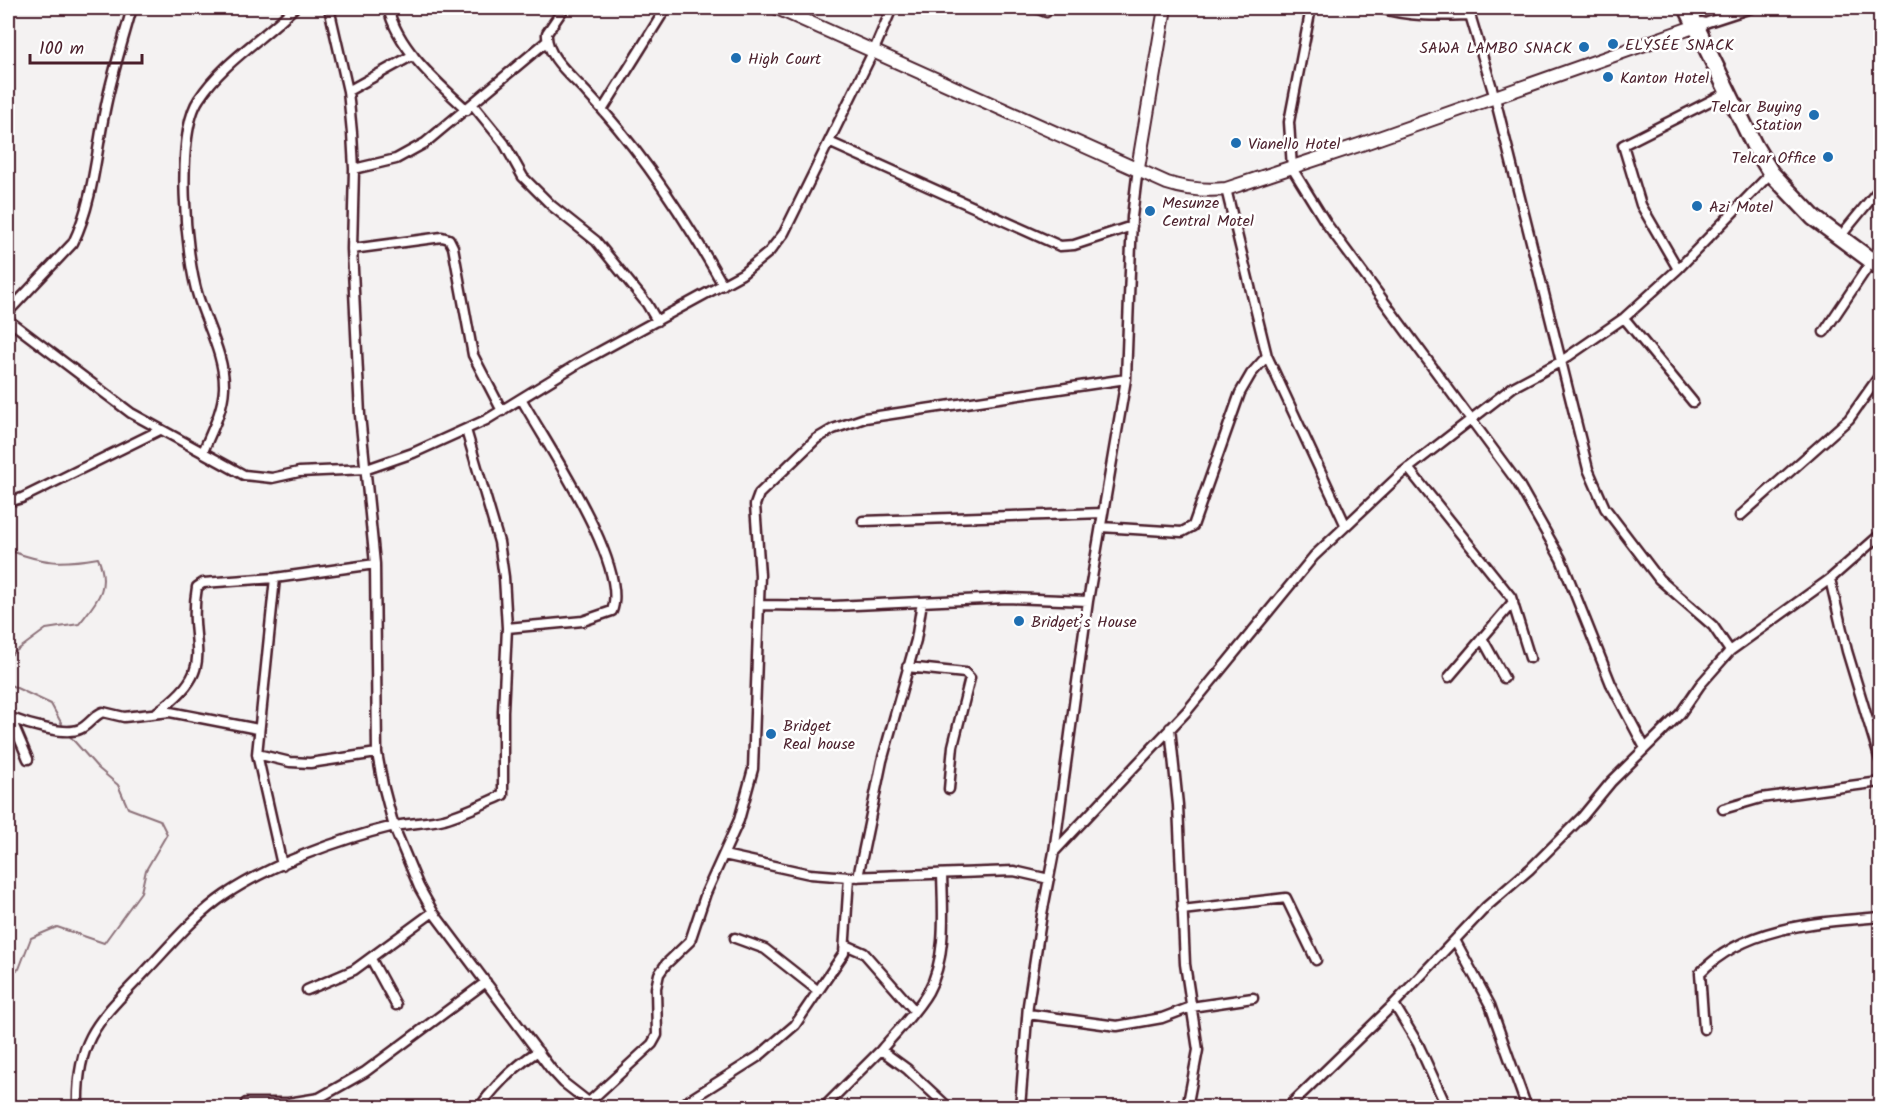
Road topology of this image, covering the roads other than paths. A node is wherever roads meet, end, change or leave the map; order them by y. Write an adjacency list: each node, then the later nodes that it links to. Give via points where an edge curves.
1 (132, 8): 40 (street, via 106,105 91,194 77,234)
2 (294, 8): 55 (street, via 211,82 189,119 185,225 189,261 224,387 219,415)
3 (329, 8): 22 (street)
4 (388, 8): 21 (street)
5 (564, 8): 19 (street, via 547,33)
6 (666, 8): 26 (street)
7 (777, 8): 20 (street)
8 (892, 8): 20 (street)
9 (1036, 8): 17 (street)
10 (1165, 8): 28 (street)
11 (1311, 8): 29 (street, via 1289,122)
12 (1380, 8): 16 (street, via 1398,14 1430,16)
13 (1687, 8): 18 (highway)
14 (1694, 8): 18 (highway)
15 (1751, 8): 18 (street)
16 (1468, 11): 24 (street)
17 (1046, 12)
18 (1699, 25): 23 (highway); 24 (street); 31 (highway)
19 (546, 42): 25 (street); 26 (street)
20 (874, 50): 27 (street); 28 (street)
21 (413, 55): 22 (street); 25 (street, via 437,82)
22 (348, 92): 30 (street)
23 (1728, 92): 31 (highway, via 1754,145); 38 (street, via 1623,145 1641,205)
24 (1495, 98): 29 (street); 46 (street)
25 (470, 107): 30 (street, via 425,143 396,159); 43 (street, via 504,143 523,177 596,241)
26 (603, 109): 39 (street, via 668,192)
27 (829, 141): 34 (street, via 1060,246); 39 (street, via 784,233 755,264)
28 (1138, 168): 33 (street, via 1188,190); 34 (street)
29 (1292, 168): 33 (street); 52 (street, via 1326,223)
30 (354, 169): 36 (street)
31 (1774, 171): 35 (highway); 38 (street)
32 (1881, 188): 35 (street)
33 (1226, 189): 45 (street)
34 (1132, 226): 48 (street)
35 (1842, 234): 37 (highway)
36 (352, 249): 51 (street, via 449,239 473,355); 57 (street, via 360,415)
37 (1877, 259): 44 (street)
38 (1678, 269): 41 (street)
39 (723, 285): 43 (street)
40 (8, 312)
41 (1624, 318): 46 (street); 50 (street)
42 (8, 320): 53 (street, via 131,413)
43 (657, 321): 49 (street, via 579,363)
44 (1824, 332)
45 (1267, 356): 62 (street); 63 (street, via 1240,393 1193,526 1182,532)
46 (1560, 362): 52 (street, via 1513,387); 74 (street, via 1588,469 1605,508 1659,579 1713,626)
47 (1881, 375): 60 (street, via 1849,419)
48 (1126, 379): 59 (street); 71 (street, via 865,418 816,439 756,498)
49 (522, 400): 51 (street); 72 (street, via 585,510 613,577 616,601 612,611 592,619)
50 (1693, 402)
51 (502, 411): 54 (street)
52 (1470, 419): 56 (street); 83 (street, via 1518,483 1561,559 1611,684)
53 (160, 430): 55 (street); 58 (street, via 22,498 15,500)
54 (466, 430): 57 (street); 72 (street, via 499,542)
55 (203, 452): 57 (street, via 244,476 272,478 299,472)
56 (1408, 468): 62 (street); 70 (street)
57 (367, 469): 65 (street)
58 (8, 492)
59 (1103, 513): 61 (street); 63 (street)
60 (1740, 516)
61 (864, 521)
62 (1346, 526): 81 (street, via 1314,556)
63 (1101, 527): 68 (street)
64 (1881, 535): 67 (street)
65 (375, 564): 66 (street); 84 (street)
66 (275, 578): 79 (street, via 203,583 197,587 196,669 188,685); 82 (street)
67 (1830, 579): 74 (street); 87 (street, via 1847,651)
68 (1088, 601): 69 (street, via 1006,598); 92 (street)
69 (922, 602): 71 (street); 76 (street)
70 (1513, 602): 73 (street); 75 (street)
71 (759, 605): 93 (street, via 753,769 739,820)
72 (507, 628): 91 (street, via 502,711 503,795 442,819)
73 (1482, 638): 77 (street); 78 (street)
74 (1730, 651): 83 (street, via 1680,714)
75 (1530, 658)
76 (907, 667): 89 (street, via 965,673 970,678 953,746); 96 (street)
77 (1449, 676)
78 (1504, 678)
79 (157, 712): 80 (street, via 124,717 103,712 72,731 31,726); 82 (street)
80 (9, 715): 86 (street)
81 (1170, 728): 92 (street); 98 (street)
82 (258, 729): 85 (street)
83 (1645, 748): 102 (street, via 1583,816 1486,908)
84 (377, 753): 85 (street, via 310,763); 91 (street)
85 (257, 754): 94 (street)
86 (28, 759)
87 (1881, 760)
88 (1881, 782): 90 (street, via 1761,798)
89 (949, 789)
90 (1723, 809)
91 (394, 826): 94 (street); 99 (street, via 418,887)
92 (1054, 852): 97 (street)
93 (724, 855): 96 (street, via 783,870); 119 (street, via 690,942 659,974 657,1035)
94 (282, 865): 120 (street, via 224,896 190,926 92,1030 78,1078)
95 (942, 874): 96 (street); 97 (street, via 1014,872); 113 (street, via 943,921 937,968 928,993)
96 (854, 877): 103 (street)
97 (1049, 879): 114 (street)
98 (1182, 910): 105 (street, via 1286,898); 112 (street)
99 (433, 912): 104 (street); 106 (street)
100 (1881, 917): 115 (street, via 1824,921 1730,948 1700,973)
101 (735, 938): 108 (street, via 765,949)
102 (1456, 942): 110 (street); 129 (street, via 1490,1005)
103 (846, 945): 108 (street); 113 (street, via 864,953)
104 (371, 959): 107 (street, via 340,978); 111 (street)
105 (1316, 960)
106 (486, 982): 117 (street); 118 (street, via 365,1072 319,1098 288,1103)
107 (307, 990)
108 (817, 990): 122 (street, via 795,1025 779,1041)
109 (1253, 998): 112 (street)
110 (1394, 1004): 127 (street); 128 (street, via 1418,1044)
111 (396, 1005)
112 (1191, 1008): 114 (street, via 1117,1026); 126 (street, via 1198,1050)
113 (914, 1010): 116 (street)
114 (1028, 1014): 125 (street)
115 (1704, 1029)
116 (881, 1050): 123 (street); 124 (street)
117 (537, 1051): 119 (street, via 564,1083); 121 (street, via 495,1086)
118 (246, 1102)
119 (593, 1105)
120 (78, 1107)
121 (479, 1107)
122 (677, 1107)
123 (823, 1107)
124 (949, 1107)
125 (1020, 1107)
126 (1187, 1107)
127 (1287, 1107)
128 (1447, 1107)
129 (1527, 1107)

